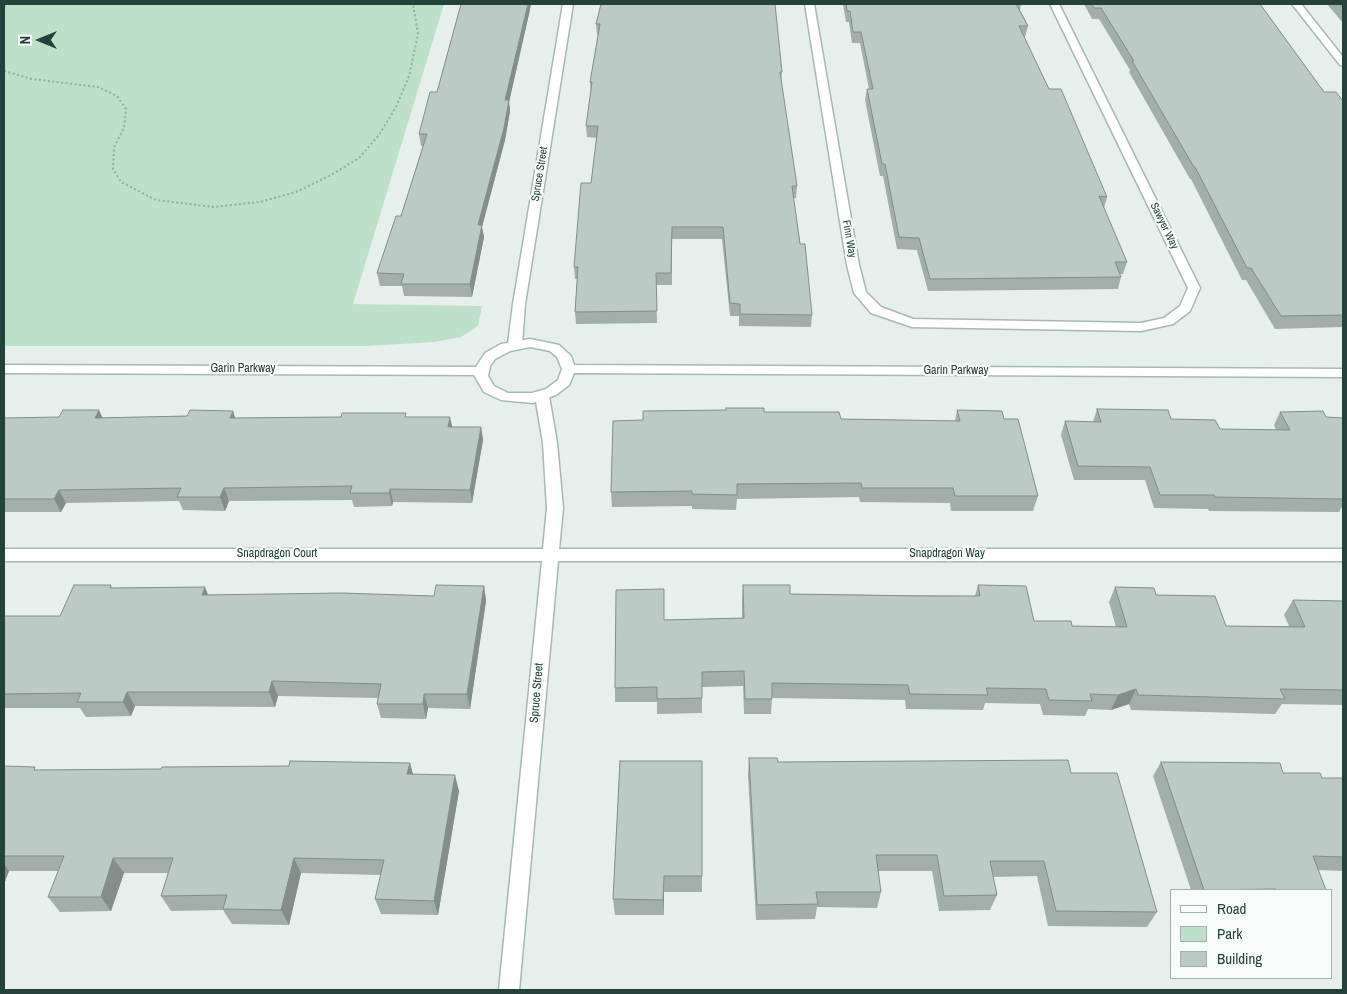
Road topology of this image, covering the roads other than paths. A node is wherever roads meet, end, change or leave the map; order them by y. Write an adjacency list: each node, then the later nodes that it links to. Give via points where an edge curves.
1 (568, 4): 7 (street, Spruce Street)
2 (809, 4): 6 (street, Finn Way, via 860,293 876,310 912,322)
3 (1055, 4): 6 (street, Sawyer Way, via 1194,288 1185,308 1168,321 1141,327)
4 (1296, 4): 5 (street)
5 (1343, 63)
6 (1034, 325)
7 (515, 344): 9 (street, via 530,343 554,348 566,359); 10 (street, via 490,356)
8 (4, 369): 10 (street, Garin Parkway)
9 (569, 369): 11 (street, Garin Parkway); 12 (street, via 568,376 559,387)
10 (482, 371): 12 (street, via 489,388 506,398)
11 (1343, 374)
12 (542, 396): 13 (street, Spruce Street, via 550,443 555,508)
13 (550, 554): 14 (street, Snapdragon Court); 15 (street, Snapdragon Way); 16 (street, Spruce Street)
14 (4, 555)
15 (1343, 555)
16 (510, 990)

